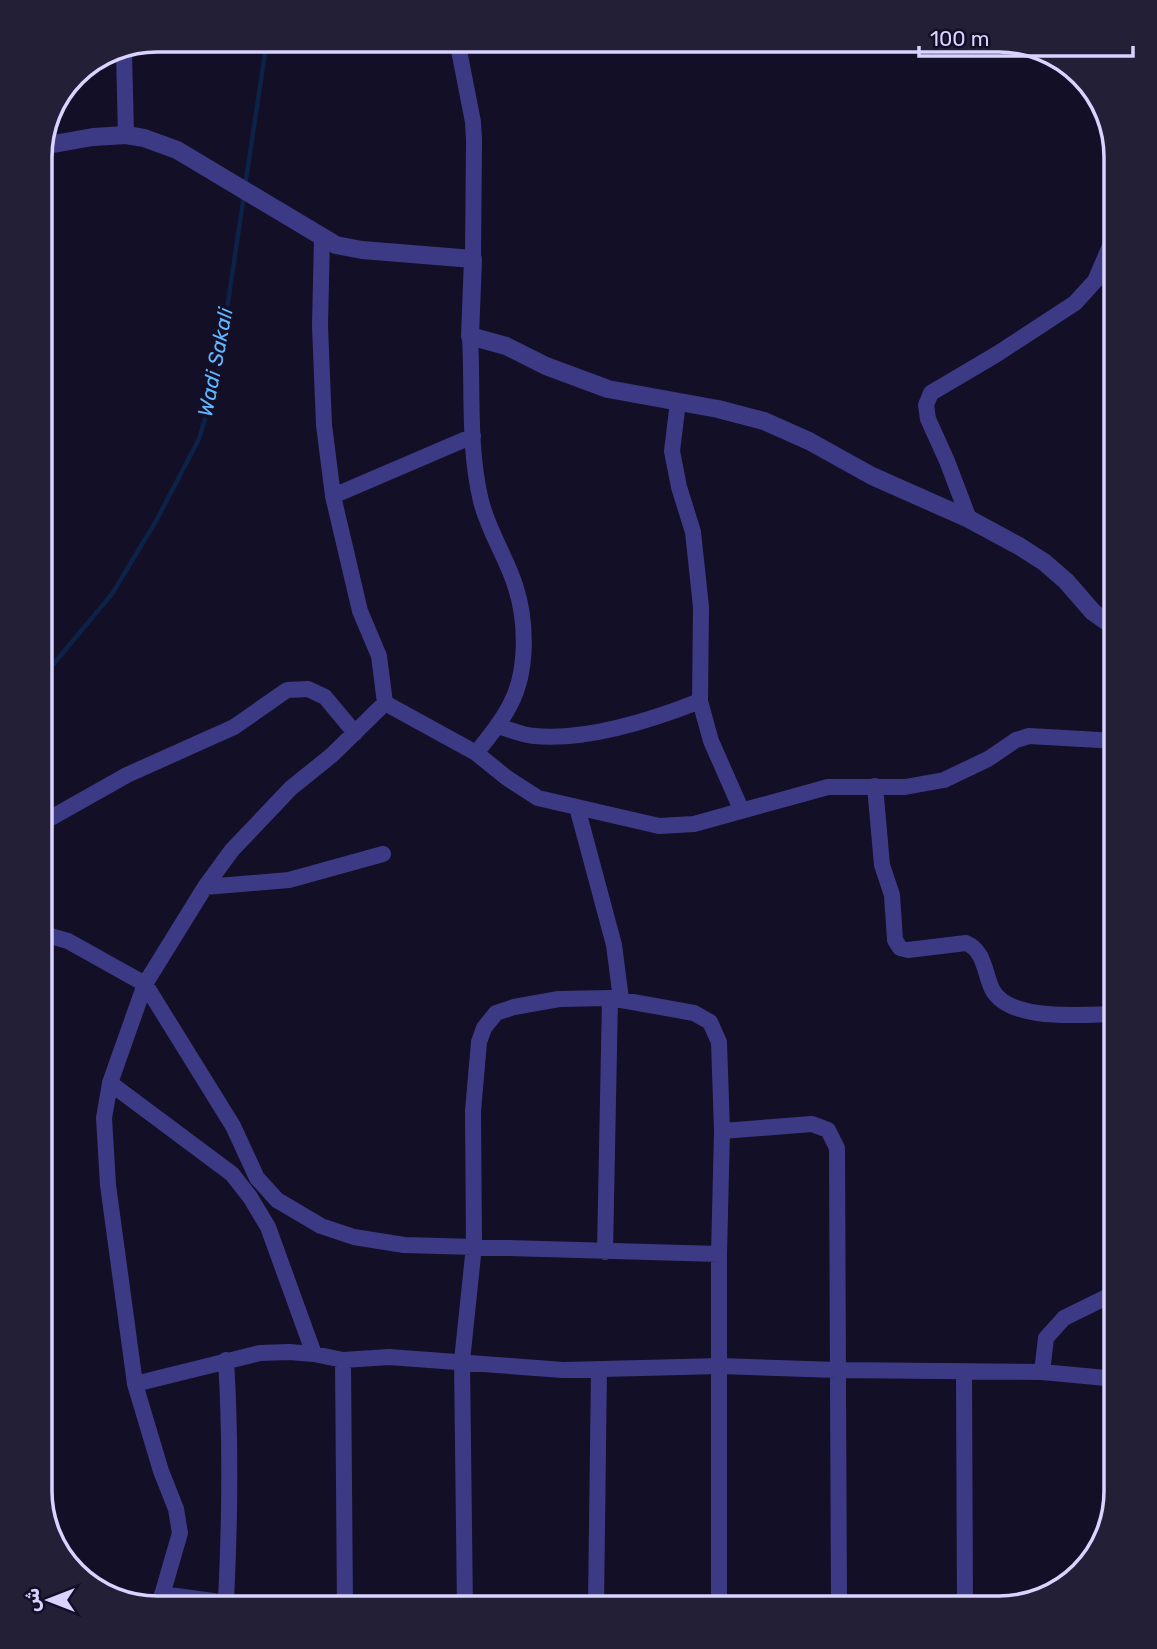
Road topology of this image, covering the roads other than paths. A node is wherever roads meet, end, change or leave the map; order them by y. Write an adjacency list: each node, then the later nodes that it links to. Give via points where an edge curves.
1 (459, 52): 6 (street, via 473,122)
2 (124, 58): 3 (street)
3 (126, 135): 4 (street); 5 (street, via 177,150)
4 (54, 144)
5 (323, 237): 6 (street, via 362,250); 11 (street, via 320,326 324,425)
6 (474, 259): 8 (street)
7 (1104, 262): 12 (street, via 1096,281 1075,303 931,393 926,405 928,419)
8 (470, 336): 9 (street, via 608,388); 10 (street)
9 (678, 402): 12 (street, via 764,421); 14 (street, via 672,451 693,532 701,607)
10 (473, 436): 11 (street); 16 (street, via 481,502 522,612 520,672 512,703)
11 (333, 496): 15 (street, via 360,611 379,656)
12 (969, 519): 13 (street, via 1044,562)
13 (1104, 620)
14 (700, 701): 16 (street, via 647,721 569,734 534,736); 22 (street, via 711,741)
15 (385, 703): 17 (street); 19 (street)
16 (497, 726): 19 (street)
17 (355, 733): 23 (street, via 325,697 308,689 286,691 234,727 127,775); 25 (street, via 290,788 232,850)
18 (1104, 740): 20 (street, via 1029,736 944,780 905,787)
19 (476, 753): 21 (street, via 538,798)
20 (876, 786): 22 (street, via 828,787); 29 (street, via 882,865 900,948 966,943 980,954 993,992 1009,1006 1028,1012)
21 (576, 807): 22 (street, via 659,826 694,824); 28 (street, via 614,945)
22 (741, 809)
23 (53, 817)
24 (383, 854): 25 (street, via 289,880)
25 (205, 887): 27 (street)
26 (52, 937): 27 (street)
27 (145, 984): 30 (street); 32 (street, via 233,1126)
28 (615, 998): 31 (street, via 694,1013 710,1022 719,1042); 34 (street, via 559,999 514,1007 496,1013 484,1028 473,1111); 35 (street)
29 (1104, 1014)
30 (110, 1083): 33 (street, via 232,1174); 48 (street, via 104,1118 108,1185)
31 (722, 1131): 36 (street); 44 (street, via 812,1124 828,1130 837,1148)
32 (257, 1178): 33 (street); 34 (street, via 277,1200 321,1226 354,1237 404,1245)
33 (250, 1197): 38 (street, via 268,1227)
34 (474, 1246): 35 (street); 41 (street)
35 (605, 1252): 36 (street)
36 (719, 1254): 42 (street)
37 (1104, 1298): 45 (street, via 1064,1318 1046,1338)
38 (314, 1354): 39 (street, via 260,1353); 40 (street)
39 (226, 1360): 48 (street); 50 (street, via 231,1507)
40 (343, 1360): 41 (street); 51 (street)
41 (462, 1361): 43 (street); 52 (street)
42 (720, 1366): 43 (street); 44 (street); 54 (street)
43 (599, 1369): 53 (street)
44 (837, 1370): 46 (street); 55 (street)
45 (1042, 1372): 46 (street); 47 (street)
46 (964, 1373): 56 (street)
47 (1104, 1378)
48 (135, 1384): 49 (street, via 180,1533)
49 (161, 1596)
50 (226, 1596)
51 (345, 1596)
52 (465, 1596)
53 (596, 1596)
54 (719, 1596)
55 (839, 1596)
56 (965, 1596)

